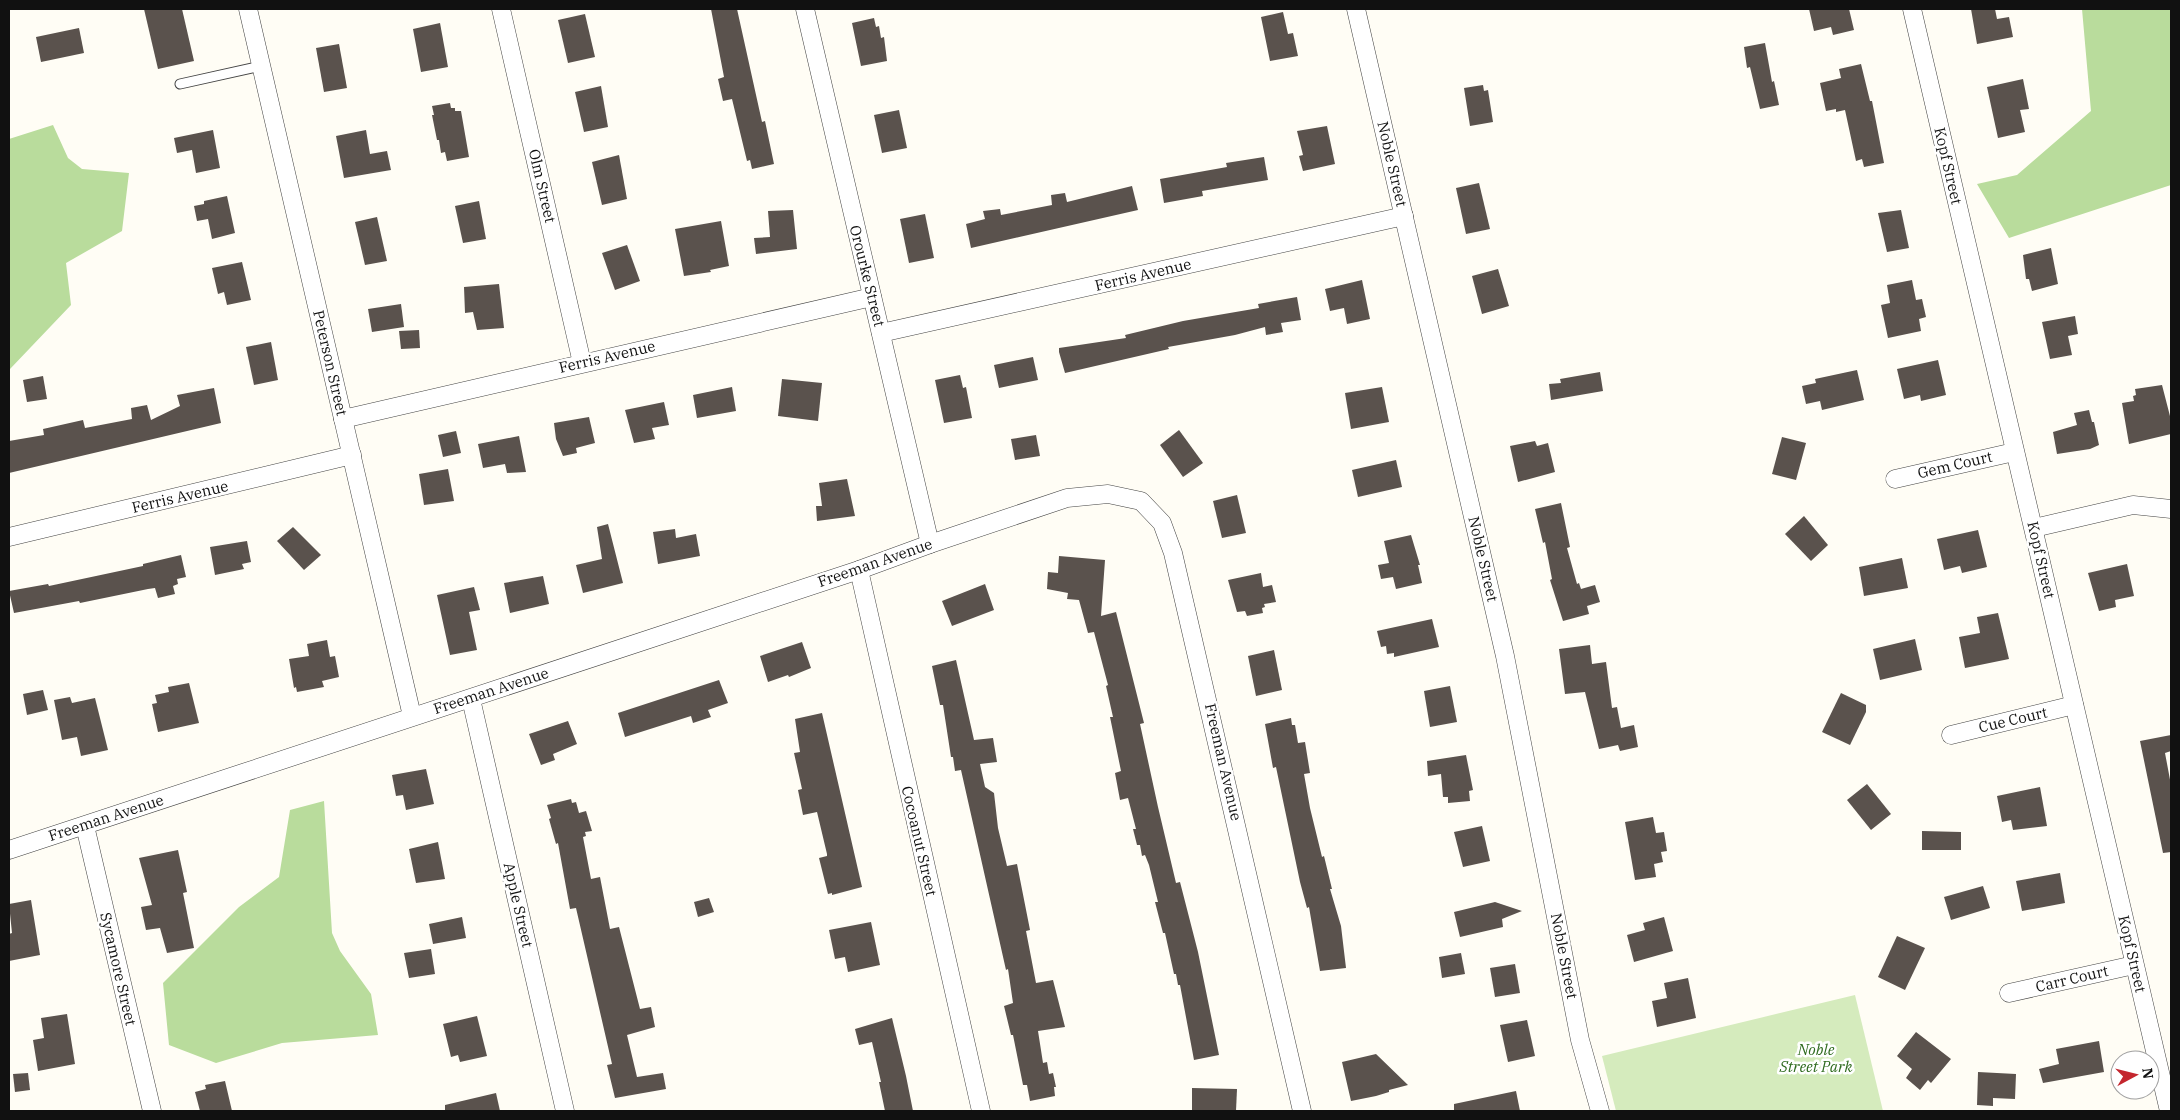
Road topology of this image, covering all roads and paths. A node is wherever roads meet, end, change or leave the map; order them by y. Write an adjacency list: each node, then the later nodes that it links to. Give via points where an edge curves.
1 (248, 9): 6 (street, Peterson Street)
2 (501, 9): 11 (street, Olm Street)
3 (805, 9): 9 (street, Orourke Street)
4 (1356, 9): 8 (street, Noble Street)
5 (1912, 9): 13 (street, Kopf Street)
6 (261, 66): 7 (lane); 12 (street, Peterson Street)
7 (180, 84)
8 (1404, 216): 10 (street, Ferris Avenue); 33 (street, Noble Street, via 1505,656 1580,1040)
9 (872, 297): 10 (street, Orourke Street); 11 (street, Ferris Avenue)
10 (881, 333): 19 (street, Orourke Street)
11 (582, 363): 12 (street, Ferris Avenue)
12 (343, 419): 14 (street, Peterson Street)
13 (2014, 452): 15 (street, Gem Court); 17 (street, Kopf Street)
14 (352, 455): 18 (street, Ferris Avenue); 23 (street, Peterson Street)
15 (1895, 479)
16 (2171, 509): 17 (street, via 2133,505)
17 (2034, 528): 22 (street, Kopf Street)
18 (9, 538)
19 (930, 544): 20 (street, Freeman Avenue); 32 (street, Freeman Avenue, via 1067,498 1108,494 1141,501 1162,523 1195,640)
20 (859, 570): 21 (street, Freeman Avenue); 31 (street, Cocoanut Street)
21 (471, 698): 23 (street, Freeman Avenue); 30 (street, Apple Street)
22 (2074, 705): 24 (street, Cue Court); 27 (street, Kopf Street)
23 (412, 716): 25 (street, Freeman Avenue)
24 (1951, 735)
25 (85, 826): 26 (street, Freeman Avenue); 29 (street, Sycamore Street)
26 (9, 850)
27 (2134, 965): 28 (street, Carr Court); 34 (street, Kopf Street)
28 (2009, 993)
29 (152, 1111)
30 (565, 1111)
31 (981, 1111)
32 (1302, 1111)
33 (1600, 1111)
34 (2169, 1111)

